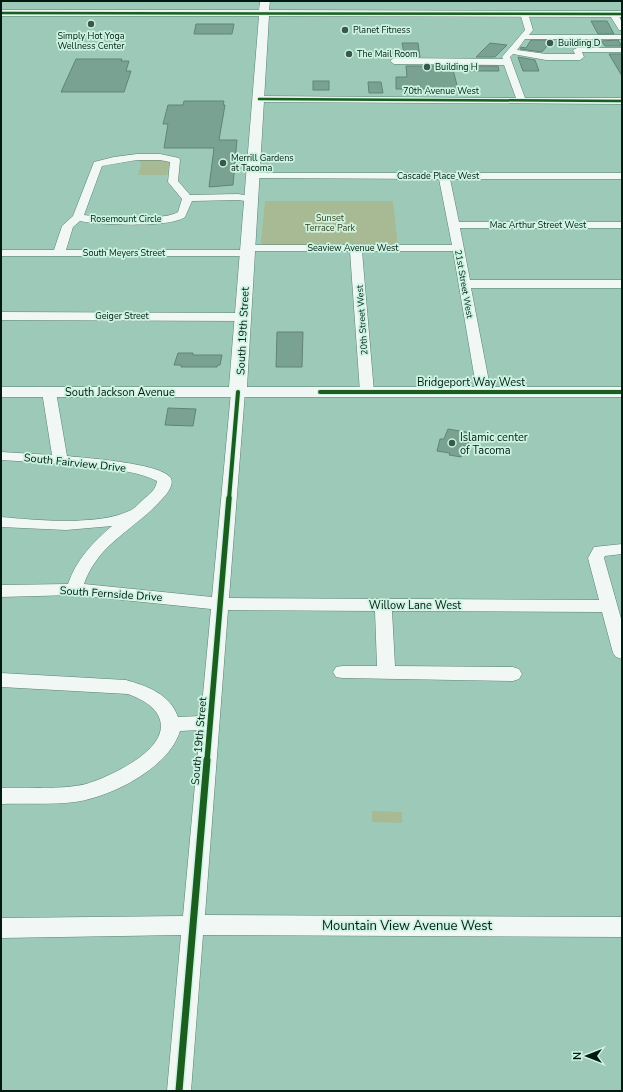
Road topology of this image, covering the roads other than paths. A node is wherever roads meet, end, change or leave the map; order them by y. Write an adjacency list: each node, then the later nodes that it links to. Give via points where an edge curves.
1 (265, 1): 3 (main road, South 19th Street)
2 (1, 13): 3 (main road)
3 (265, 13): 4 (main road); 13 (main road, South 19th Street)
4 (524, 13): 5 (main road); 7 (street, via 529,28)
5 (618, 14): 6 (street)
6 (622, 28)
7 (523, 37): 8 (street); 10 (street)
8 (622, 37)
9 (622, 50): 10 (street, via 577,50 580,57 546,57)
10 (510, 51): 12 (street, via 506,55)
11 (394, 61): 12 (street)
12 (507, 62): 14 (street)
13 (259, 99): 14 (street, 70th Avenue West); 16 (main road, South 19th Street)
14 (521, 100): 15 (street, 70th Avenue West)
15 (622, 101)
16 (254, 176): 17 (street, Cascade Place West); 20 (main road, South 19th Street)
17 (444, 176): 18 (street, Cascade Place West); 22 (street, 21st Street West)
18 (622, 176)
19 (187, 199): 20 (street); 21 (street, Rosemount Circle, via 182,214 173,218 91,220); 21 (street, Rosemount Circle, via 173,182 176,162 173,158 112,159 96,167)
20 (249, 199): 26 (main road, South 19th Street)
21 (78, 217): 28 (street, Rosemount Circle, via 68,226)
22 (454, 225): 23 (street, Mac Arthur Street West); 24 (street, 21st Street West)
23 (622, 225)
24 (458, 248): 25 (street, Seaview Avenue West); 29 (street, 21st Street West)
25 (356, 249): 26 (street, Seaview Avenue West); 36 (street, 20th Street West)
26 (248, 250): 28 (street, South Meyers Street); 32 (main road, South 19th Street)
27 (1, 253): 28 (street, South Meyers Street)
28 (59, 253)
29 (464, 284): 30 (street); 37 (street, 21st Street West)
30 (622, 284)
31 (1, 316): 32 (street, Geiger Street)
32 (243, 317): 35 (main road, South 19th Street)
33 (1, 392): 34 (main road, South Jackson Avenue)
34 (49, 392): 35 (main road, South Jackson Avenue); 40 (street)
35 (238, 392): 36 (main road, Bridgeport Way West); 46 (street, South 19th Street)
36 (367, 392): 37 (main road, Bridgeport Way West)
37 (484, 392): 38 (main road, Bridgeport Way West)
38 (622, 392)
39 (1, 456): 40 (street, South Fairview Drive)
40 (60, 460): 41 (street, South Fairview Drive, via 149,472 162,478 164,486 158,495)
41 (137, 513): 42 (street, via 104,522 75,526); 44 (street, via 97,549)
42 (1, 522)
43 (622, 549): 48 (street, via 600,551 597,554 596,560)
44 (74, 589): 45 (street, South Fernside Drive); 46 (street, South Fernside Drive)
45 (1, 591)
46 (220, 604): 47 (street, Willow Lane West); 55 (street, South 19th Street)
47 (383, 605): 48 (street, Willow Lane West); 51 (street)
48 (609, 606): 49 (street)
49 (622, 653)
50 (342, 672): 51 (street)
51 (386, 672): 52 (street)
52 (513, 674)
53 (1, 680): 54 (street, via 126,687 138,690 158,701 171,717)
54 (173, 724): 55 (street); 56 (street, via 167,743 160,751 131,772 102,787 75,794)
55 (210, 724): 57 (street, South 19th Street)
56 (1, 796)
57 (193, 926): 58 (street, Mountain View Avenue West); 59 (street, Mountain View Avenue West); 60 (street, South 19th Street)
58 (622, 927)
59 (1, 928)
60 (179, 1091)

